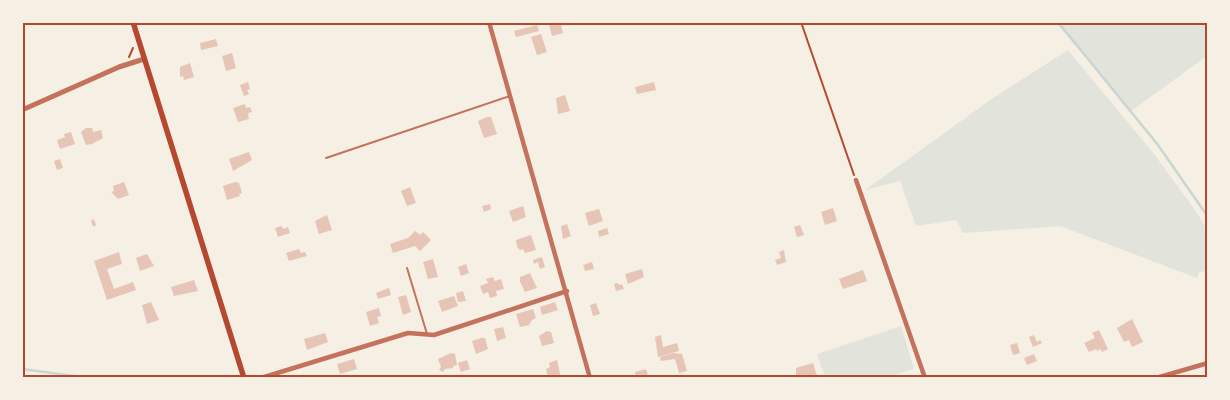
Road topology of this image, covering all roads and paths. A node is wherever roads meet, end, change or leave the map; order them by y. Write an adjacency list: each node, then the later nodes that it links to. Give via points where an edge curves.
1 (133, 22): 5 (main road)
2 (489, 22): 7 (street)
3 (801, 22): 10 (path)
4 (134, 45): 6 (path, via 129,55)
5 (144, 59): 6 (street); 15 (main road)
6 (130, 63): 8 (street)
7 (510, 96): 9 (lane); 12 (street)
8 (22, 110)
9 (326, 158)
10 (856, 180): 18 (street)
11 (407, 268): 13 (lane)
12 (567, 291): 13 (street, via 434,335); 17 (street)
13 (427, 334): 16 (street, via 408,333)
14 (1208, 363): 19 (street)
15 (244, 378)
16 (261, 378)
17 (590, 378)
18 (925, 378)
19 (1156, 378)

